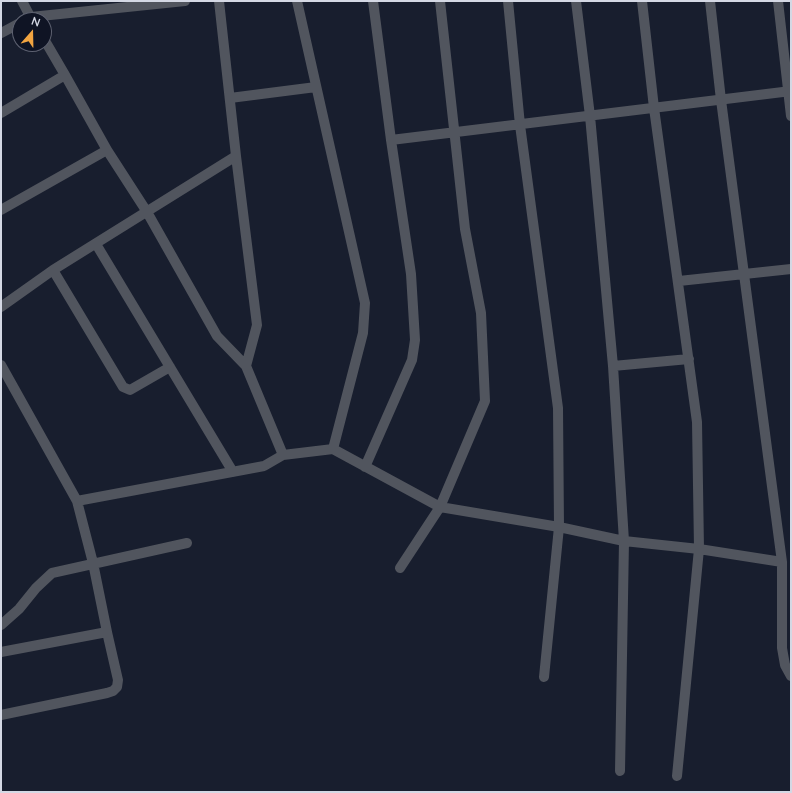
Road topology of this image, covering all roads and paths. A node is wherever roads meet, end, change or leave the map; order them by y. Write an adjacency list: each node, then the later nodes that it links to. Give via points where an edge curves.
1 (22, 1): 12 (street)
2 (185, 1): 13 (street)
3 (219, 1): 20 (street)
4 (297, 1): 18 (street)
5 (373, 1): 28 (street)
6 (440, 1): 27 (street)
7 (508, 1): 26 (street)
8 (576, 1): 24 (street)
9 (642, 1): 22 (street)
10 (710, 1): 21 (street)
11 (778, 1): 19 (street)
12 (26, 12)
13 (52, 16)
14 (12, 27): 15 (street)
15 (1, 33)
16 (51, 52): 17 (street)
17 (65, 75): 23 (street); 29 (street)
18 (316, 87): 20 (street); 44 (street, via 365,303 363,333)
19 (789, 92): 21 (street); 25 (street)
20 (230, 98): 30 (street)
21 (721, 100): 22 (street); 36 (street)
22 (654, 108): 24 (street); 37 (street)
23 (1, 113)
24 (590, 116): 26 (street); 42 (street)
25 (791, 116)
26 (520, 124): 27 (street); 50 (street, via 558,408)
27 (454, 132): 28 (street); 49 (street, via 464,229 481,313 485,401)
28 (391, 140): 46 (street, via 411,274 415,340 412,360)
29 (107, 150): 31 (street); 32 (street)
30 (236, 156): 32 (street); 41 (street, via 257,325)
31 (1, 210)
32 (147, 212): 33 (street); 41 (street, via 217,336)
33 (96, 244): 35 (street); 43 (street)
34 (791, 269): 36 (street)
35 (53, 270): 38 (street); 43 (street, via 123,387 130,390)
36 (744, 275): 37 (street); 54 (street)
37 (679, 281): 39 (street)
38 (1, 307)
39 (689, 359): 42 (street); 53 (street, via 697,422)
40 (1, 365): 48 (street)
41 (246, 366): 45 (street)
42 (613, 366): 51 (street)
43 (170, 368): 47 (street)
44 (333, 449): 45 (street); 46 (street)
45 (283, 455): 47 (street, via 264,466)
46 (365, 467): 49 (street)
47 (233, 472): 48 (street)
48 (77, 501): 55 (street)
49 (440, 507): 50 (street); 56 (street)
50 (559, 527): 51 (street); 61 (street)
51 (624, 541): 53 (street); 63 (street)
52 (187, 543): 55 (street)
53 (699, 549): 54 (street); 64 (street)
54 (782, 562): 60 (street, via 782,648 785,665)
55 (93, 563): 57 (street, via 52,573); 58 (street)
56 (400, 568)
57 (1, 625)
58 (107, 632): 59 (street); 62 (street, via 118,680 113,691)
59 (1, 652)
60 (791, 676)
61 (544, 677)
62 (1, 715)
63 (620, 771)
64 (677, 776)

